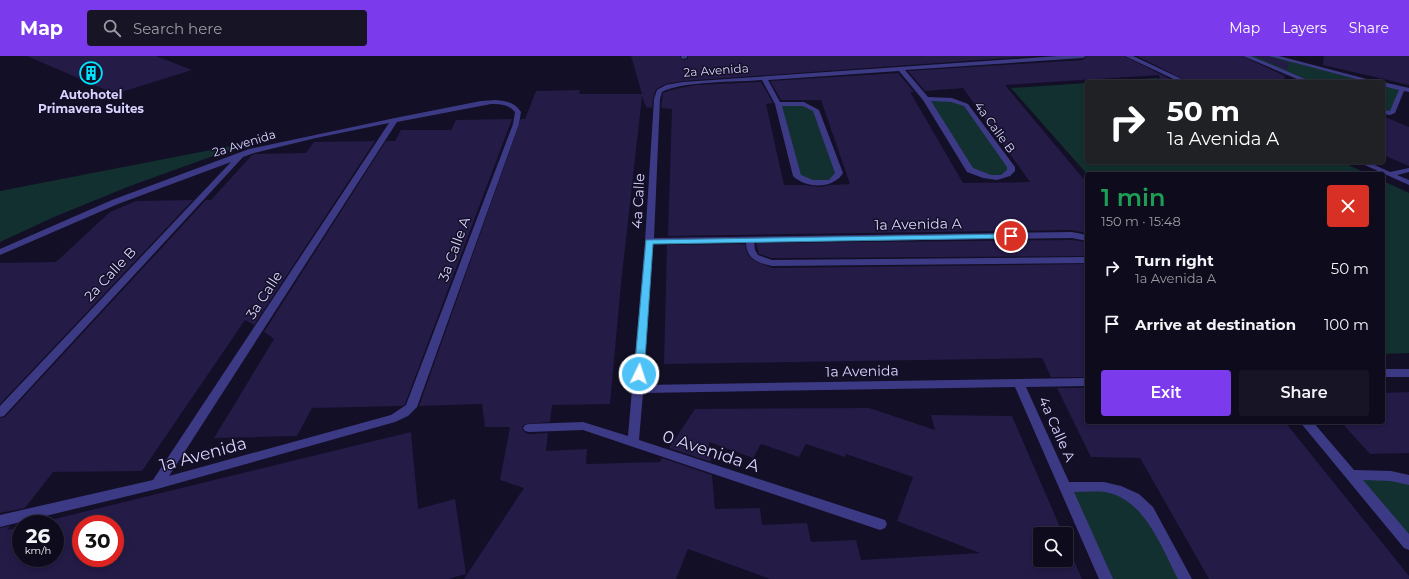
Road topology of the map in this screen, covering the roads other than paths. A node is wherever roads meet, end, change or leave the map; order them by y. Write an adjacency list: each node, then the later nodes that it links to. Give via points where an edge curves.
1 (1083, 56): 5 (street, 2a Avenida)
2 (1128, 56): 7 (street)
3 (1246, 56): 8 (street)
4 (1272, 56): 9 (street)
5 (901, 69): 6 (street, 2a Avenida); 13 (street, 4a Calle B)
6 (764, 78): 11 (street, 2a Avenida); 15 (street)
7 (1182, 80)
8 (1305, 80)
9 (1367, 80)
10 (1385, 85): 12 (street)
11 (662, 88): 27 (street, 4a Calle, via 657,99)
12 (1406, 90): 16 (street, via 1393,112)
13 (926, 99): 13 (street, 4a Calle B, via 952,100 966,105 1010,167 1009,173 991,177 970,170)
14 (508, 104): 17 (street, 2a Avenida, via 481,103); 35 (street, 3a Calle A, via 518,112 516,124)
15 (778, 104): 15 (street, via 804,104 816,110 839,173 835,179 815,183 797,176)
16 (1385, 112)
17 (395, 120): 18 (street, 2a Avenida); 42 (street, 3a Calle)
18 (240, 155): 28 (street, 2a Avenida, via 115,202); 36 (street, 2a Calle B)
19 (1366, 164): 21 (street)
20 (1409, 170): 23 (street)
21 (1384, 172)
22 (1385, 172): 23 (street)
23 (1389, 174): 24 (street)
24 (1409, 183)
25 (1085, 238): 26 (street, 1a Avenida A, via 1072,235)
26 (750, 240): 27 (street, 1a Avenida A); 29 (street, via 753,255 772,263)
27 (649, 241): 34 (street, 4a Calle)
28 (0, 252)
29 (1085, 260)
30 (1409, 373): 31 (street)
31 (1385, 374)
32 (1085, 382): 33 (street, 1a Avenida)
33 (1019, 384): 34 (street, 1a Avenida); 43 (street, 4a Calle A)
34 (638, 389): 39 (street, 4a Calle)
35 (411, 407): 42 (street, 1a Avenida, via 395,418)
36 (0, 413)
37 (1308, 424): 40 (street)
38 (529, 428): 39 (street, 0 Avenida A, via 583,426)
39 (633, 443): 45 (street, 0 Avenida A)
40 (1351, 475): 41 (street, via 1391,476); 46 (street)
41 (1409, 480)
42 (157, 484): 44 (street, 1a Avenida)
43 (1065, 487): 47 (street, 4a Calle A); 48 (street, via 1104,487 1134,498 1148,511)
44 (0, 521)
45 (880, 524)
46 (1409, 544)
47 (1106, 579)
48 (1185, 579)

